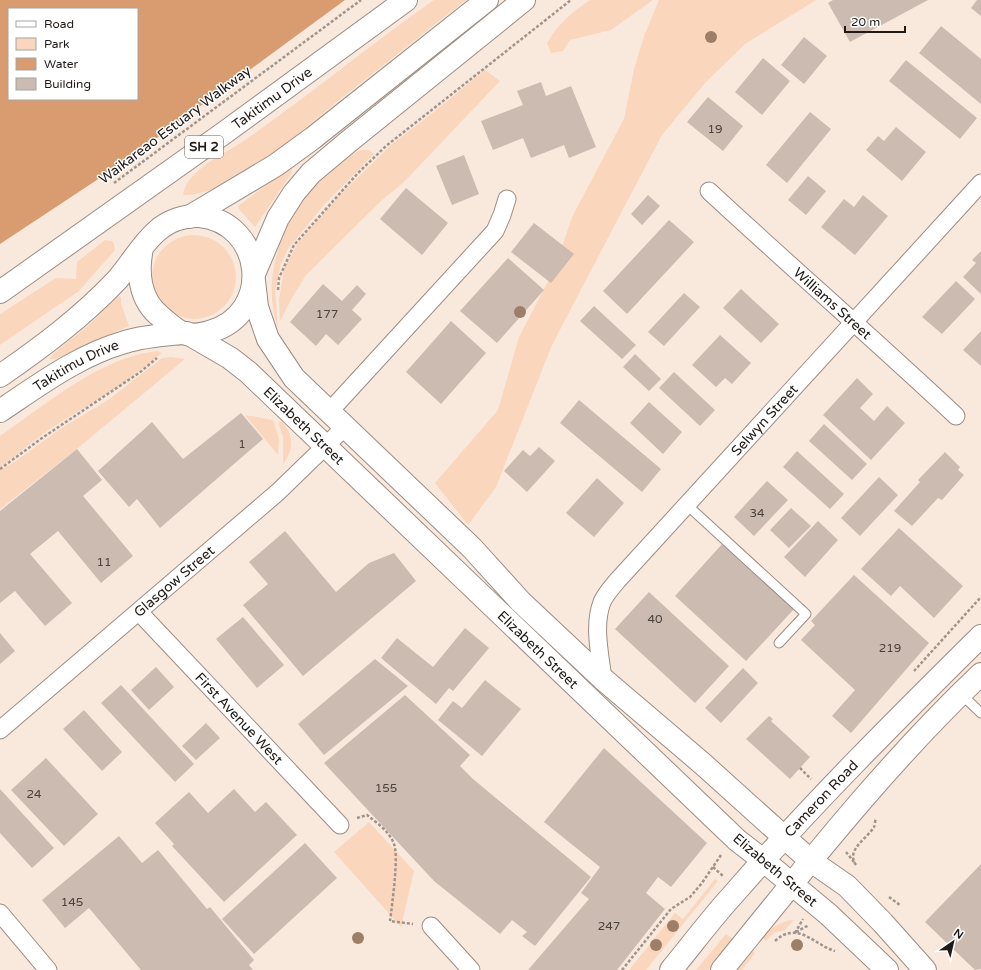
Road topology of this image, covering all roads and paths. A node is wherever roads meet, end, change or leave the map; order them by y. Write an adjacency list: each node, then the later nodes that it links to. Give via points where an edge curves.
1 (361, 0): 7 (path, Waikareao Estuary Walkway)
2 (406, 0): 13 (main road, Takitimu Drive / SH 2)
3 (487, 0): 10 (main road, via 313,138 270,169)
4 (524, 0): 12 (main road, via 311,173 278,218)
5 (572, 0): 14 (path, via 386,146 358,173 294,245 279,278)
6 (981, 183): 15 (street, Selwyn Street)
7 (112, 185)
8 (709, 191): 15 (street, Williams Street)
9 (507, 198): 20 (street, Elizabeth Street, via 495,231)
10 (189, 216): 11 (main road, via 168,223); 12 (main road, via 210,218 232,230 246,247)
11 (142, 248): 16 (main road, via 138,270 147,301 158,314); 18 (main road, via 117,280 77,318)
12 (254, 278): 16 (main road, via 246,304 237,318 219,330 202,334); 20 (main road, Elizabeth Street, via 257,307 268,339 294,378)
13 (0, 292)
14 (278, 292)
15 (854, 322): 21 (street, Williams Street); 25 (street, Selwyn Street)
16 (185, 333): 19 (main road, Takitimu Drive, via 144,337 105,349 59,372); 23 (main road, Elizabeth Street, via 230,358 248,372)
17 (164, 355): 24 (path, via 153,360 139,373 42,438)
18 (0, 376)
19 (0, 411)
20 (329, 412): 22 (main road, Elizabeth Street)
21 (956, 416)
22 (344, 428): 23 (street, Glasgow Street); 30 (main road, Elizabeth Street, via 472,548 521,602)
23 (325, 447): 26 (street, Glasgow Street, via 278,492); 42 (main road, Elizabeth Street, via 737,840)
24 (0, 470)
25 (687, 505): 28 (lane, via 806,614); 30 (street, Selwyn Street, via 617,581 602,601 598,643)
26 (139, 612): 33 (street, Glasgow Street); 38 (street, First Avenue West)
27 (981, 636): 39 (main road, Cameron Road, via 870,746)
28 (779, 643)
29 (981, 674): 31 (main road)
30 (603, 679): 39 (main road, Elizabeth Street)
31 (961, 694): 32 (lane); 43 (main road)
32 (981, 713)
33 (0, 730)
34 (800, 768): 35 (path)
35 (815, 782)
36 (367, 815): 54 (path, via 383,828 395,844 390,921)
37 (876, 816): 44 (path, via 874,827 857,845)
38 (340, 825)
39 (785, 838): 42 (main road, Cameron Road); 43 (main road, Elizabeth Street)
40 (726, 850): 45 (path)
41 (844, 850): 44 (path)
42 (764, 861): 48 (main road, Elizabeth Street); 61 (main road, Cameron Road)
43 (811, 861): 48 (main road); 64 (main road, Elizabeth Street, via 847,886)
44 (854, 862): 46 (path)
45 (713, 867): 47 (path); 60 (path, via 690,897 671,909)
46 (858, 867)
47 (723, 875)
48 (792, 885): 62 (main road); 63 (main road, Elizabeth Street, via 828,914)
49 (882, 894): 50 (path)
50 (900, 905)
51 (0, 913): 58 (street)
52 (801, 921): 55 (path)
53 (809, 924): 55 (path)
54 (431, 926): 59 (street)
55 (795, 933): 56 (path, via 780,937); 57 (path, via 811,937)
56 (771, 945)
57 (824, 948)
58 (48, 970)
59 (471, 970)
60 (622, 970)
61 (671, 970)
62 (722, 970)
63 (887, 970)
64 (925, 970)

